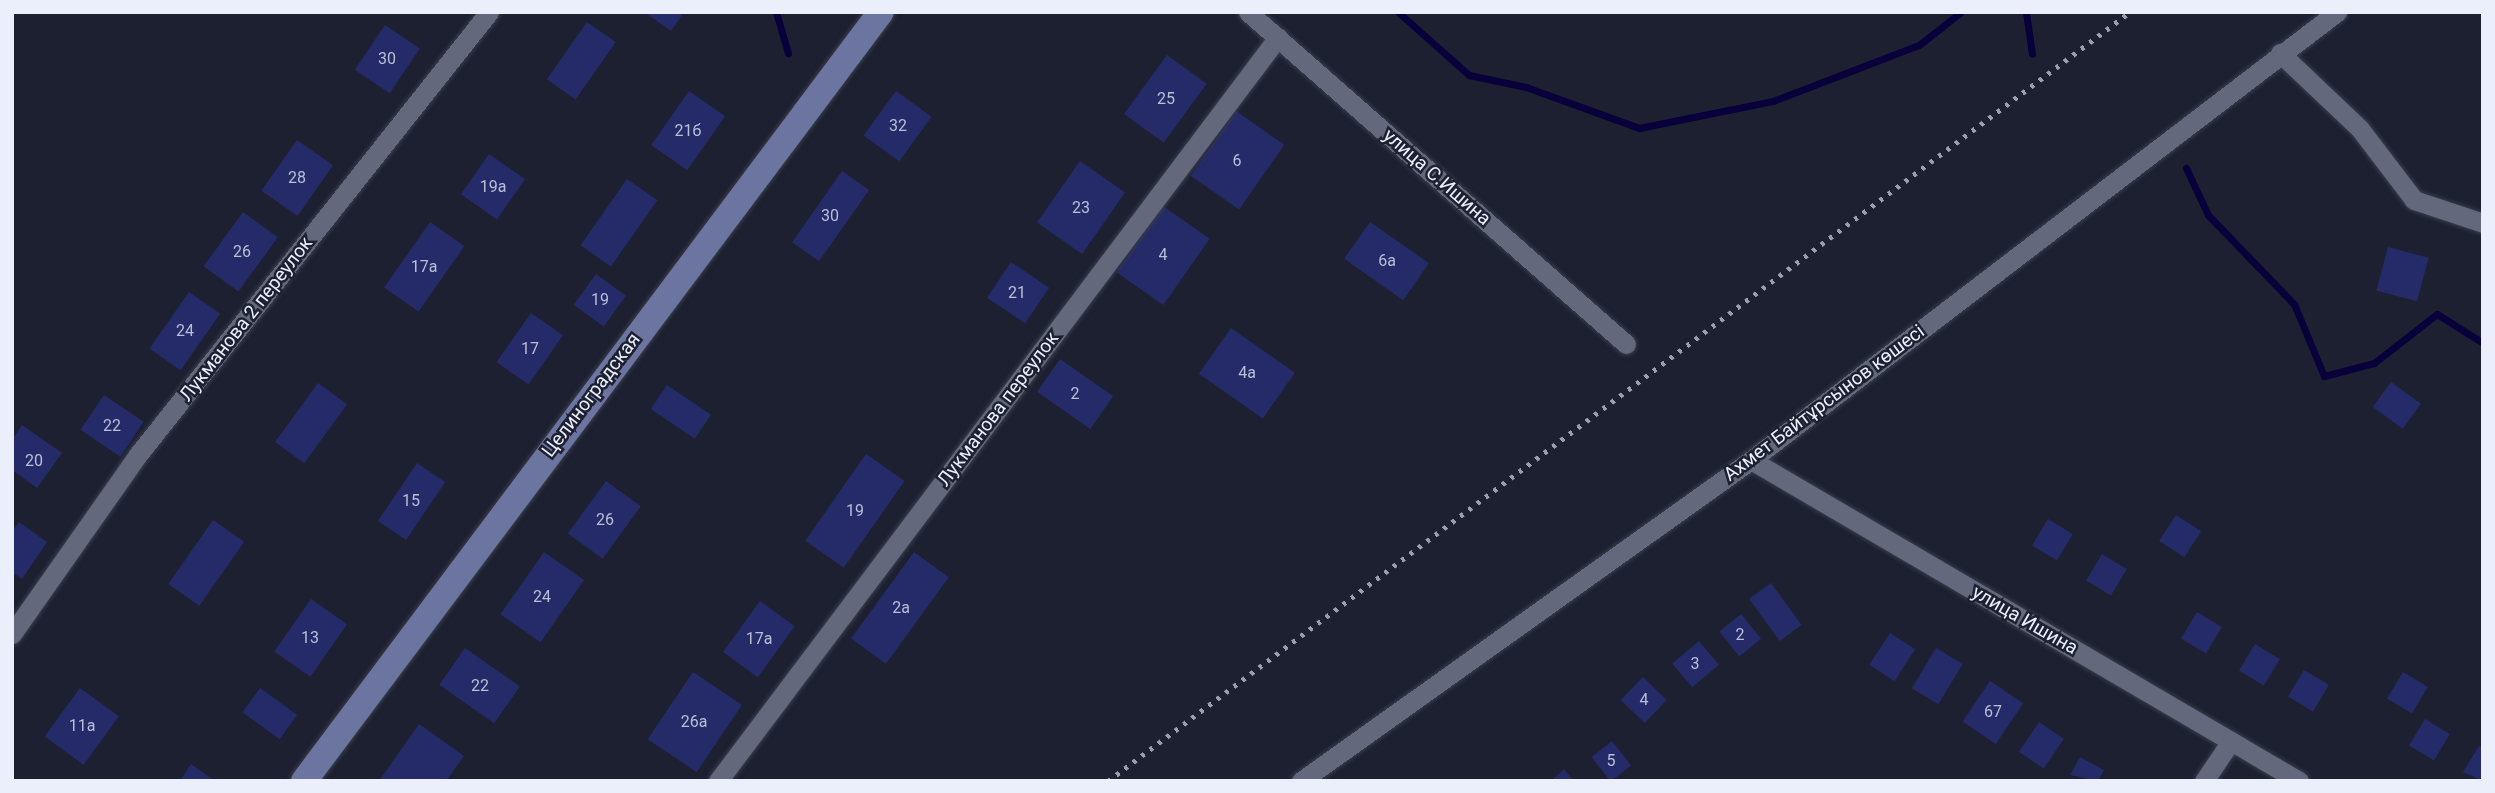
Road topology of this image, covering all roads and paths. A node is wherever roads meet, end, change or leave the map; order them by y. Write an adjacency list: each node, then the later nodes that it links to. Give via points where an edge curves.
1 (489, 12): 10 (street, Лукманова 2 переулок, via 137,456)
2 (881, 12): 12 (street, Целиноградская)
3 (1248, 12): 5 (street, улица С.Ишина)
4 (2337, 12): 6 (street, Ахмет Байтұрсынов көшесі)
5 (1278, 37): 8 (street, улица С.Ишина); 13 (street, Лукманова переулок)
6 (2280, 53): 7 (street, via 2360,129 2414,200); 9 (street, Ахмет Байтұрсынов көшесі)
7 (2483, 223)
8 (1626, 344)
9 (1751, 460): 11 (street, улица Ишина); 14 (street, Ахмет Байтұрсынов көшесі)
10 (12, 634)
11 (2231, 741): 15 (street); 16 (street, улица Ишина)
12 (304, 781)
13 (718, 781)
14 (1301, 781)
15 (2204, 781)
16 (2299, 781)

